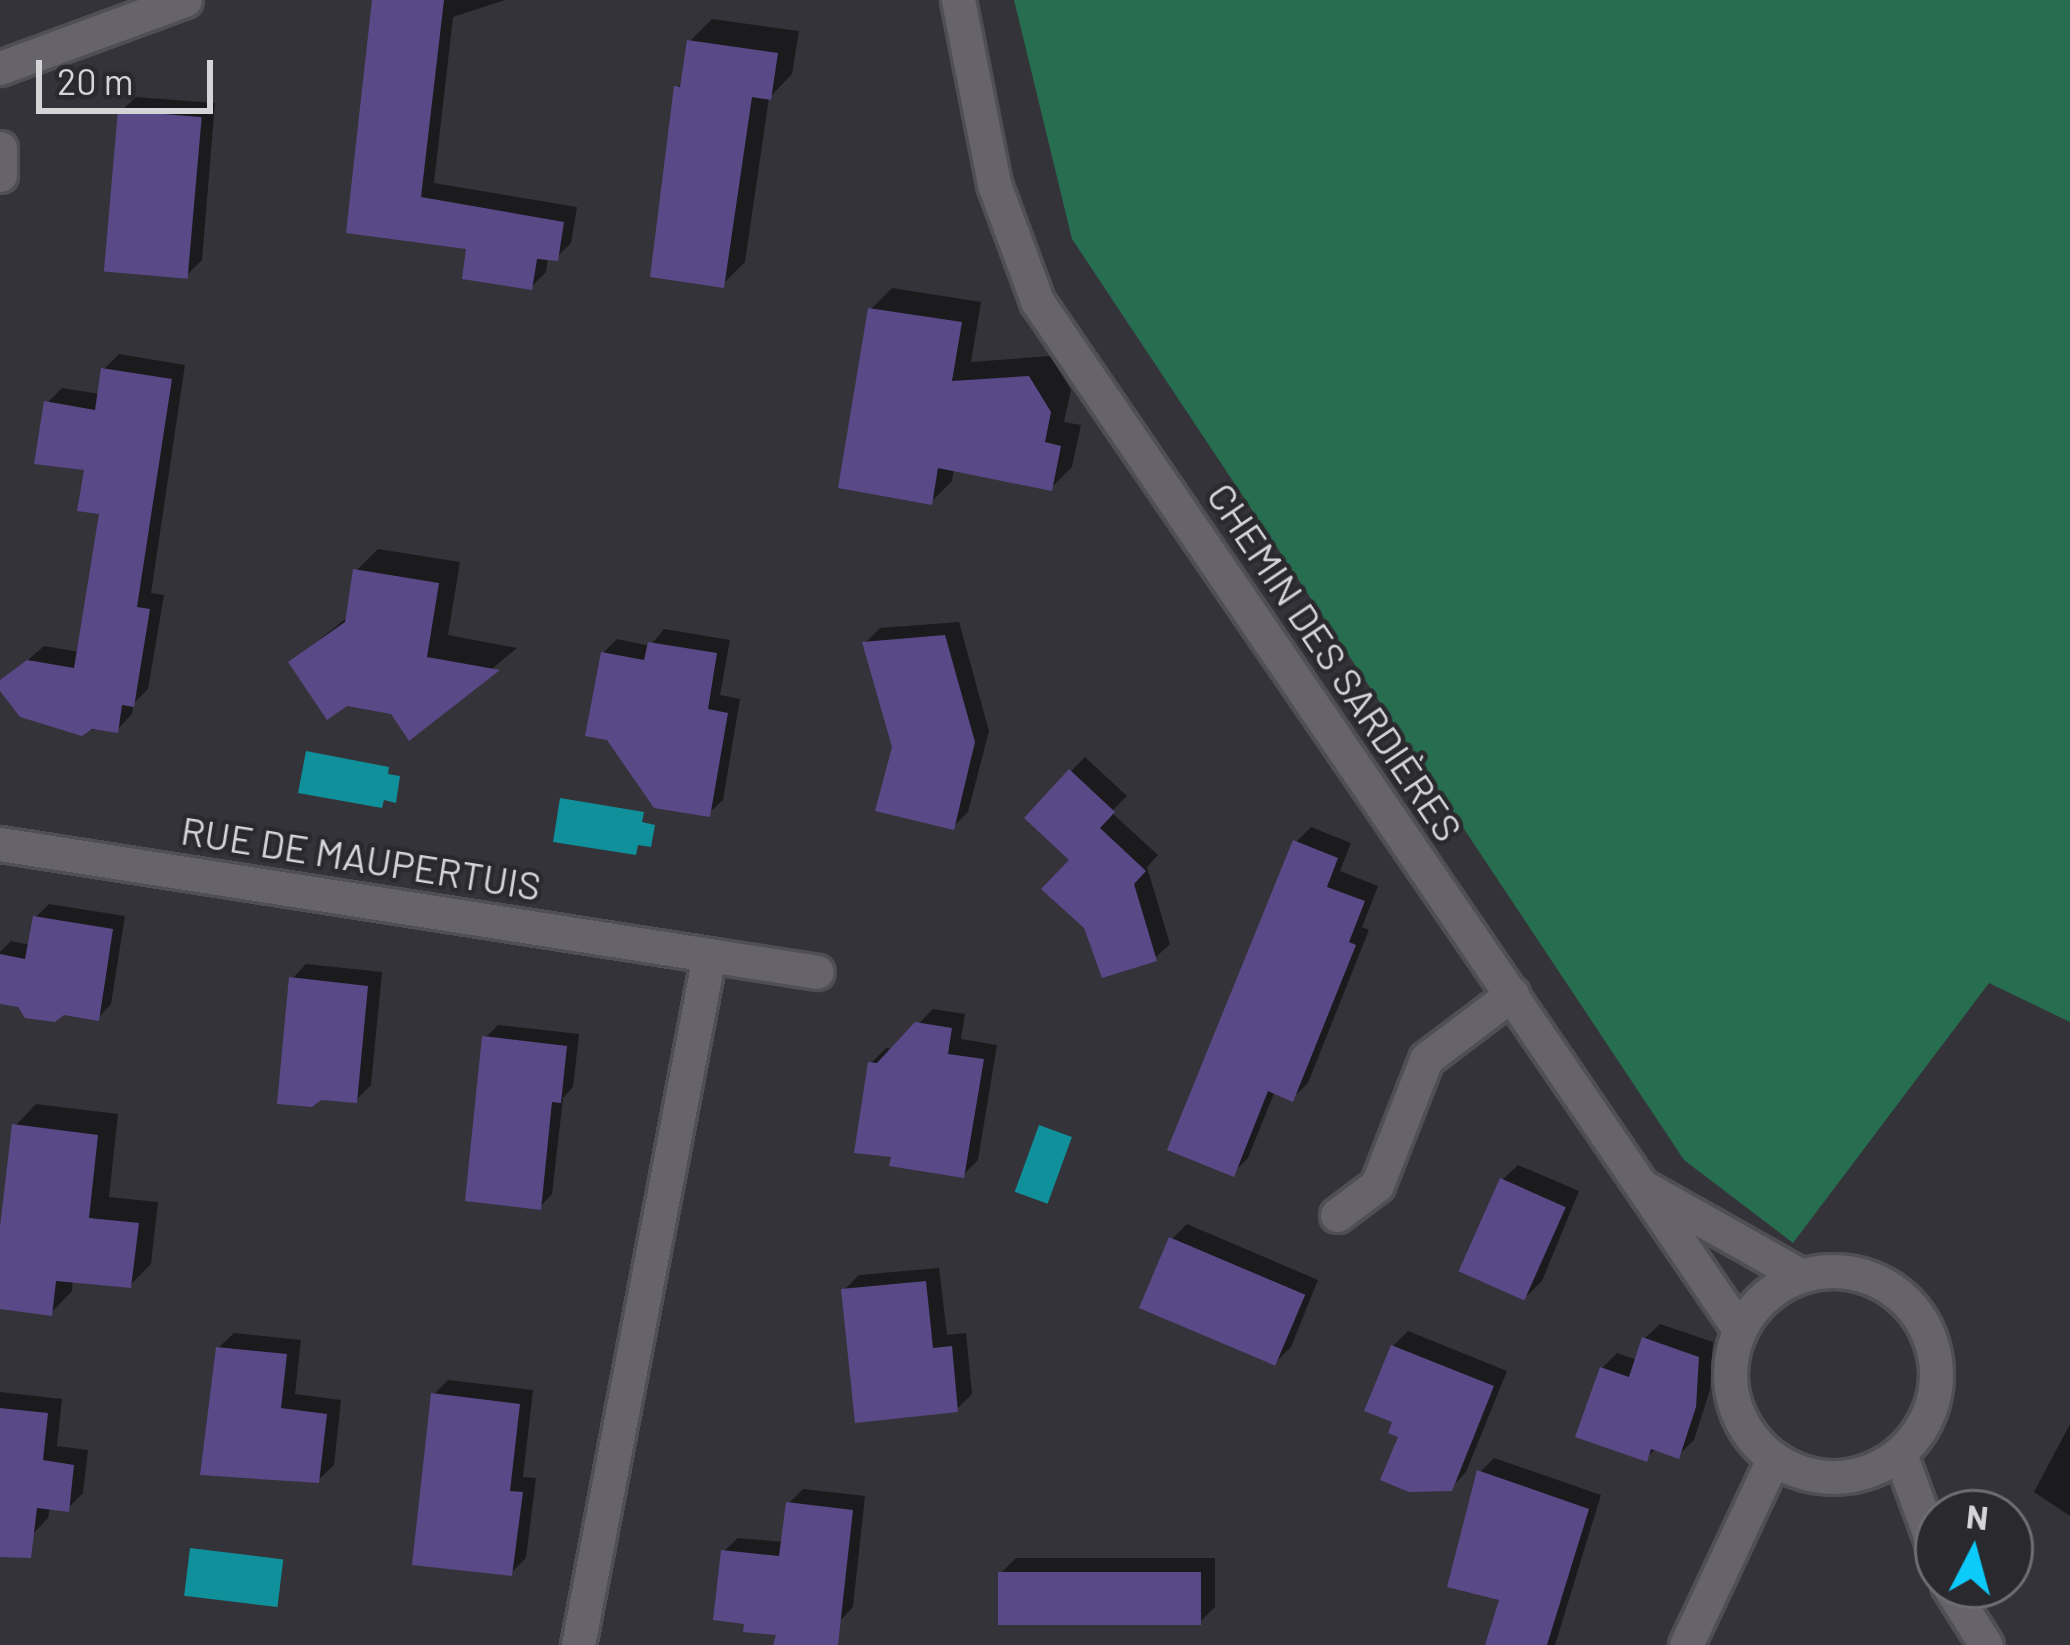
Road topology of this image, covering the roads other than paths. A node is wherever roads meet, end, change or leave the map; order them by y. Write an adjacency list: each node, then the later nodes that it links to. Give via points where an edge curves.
1 (185, 0): 3 (street)
2 (958, 0): 9 (street, CHEMIN DES SARDIÈRES, via 994,184 1037,301)
3 (0, 68)
4 (0, 148): 5 (street)
5 (0, 175)
6 (0, 844): 7 (street, RUE DE MAUPERTUIS)
7 (709, 955): 8 (street, RUE DE MAUPERTUIS); 18 (street)
8 (817, 971)
9 (1512, 994): 10 (street, CHEMIN DES SARDIÈRES); 11 (street, via 1426,1059 1377,1185)
10 (1642, 1186): 12 (street); 13 (street, CHEMIN DES SARDIÈRES)
11 (1337, 1215)
12 (1800, 1275): 13 (street, via 1767,1293); 14 (street, via 1870,1277 1911,1305 1930,1335 1937,1380 1930,1412)
13 (1739, 1329): 15 (street, via 1732,1399)
14 (1900, 1454): 15 (street, via 1834,1478); 16 (street)
15 (1773, 1459): 19 (street)
16 (1914, 1492)
17 (1963, 1609): 20 (street)
18 (578, 1645)
19 (1686, 1645)
20 (1986, 1645)

